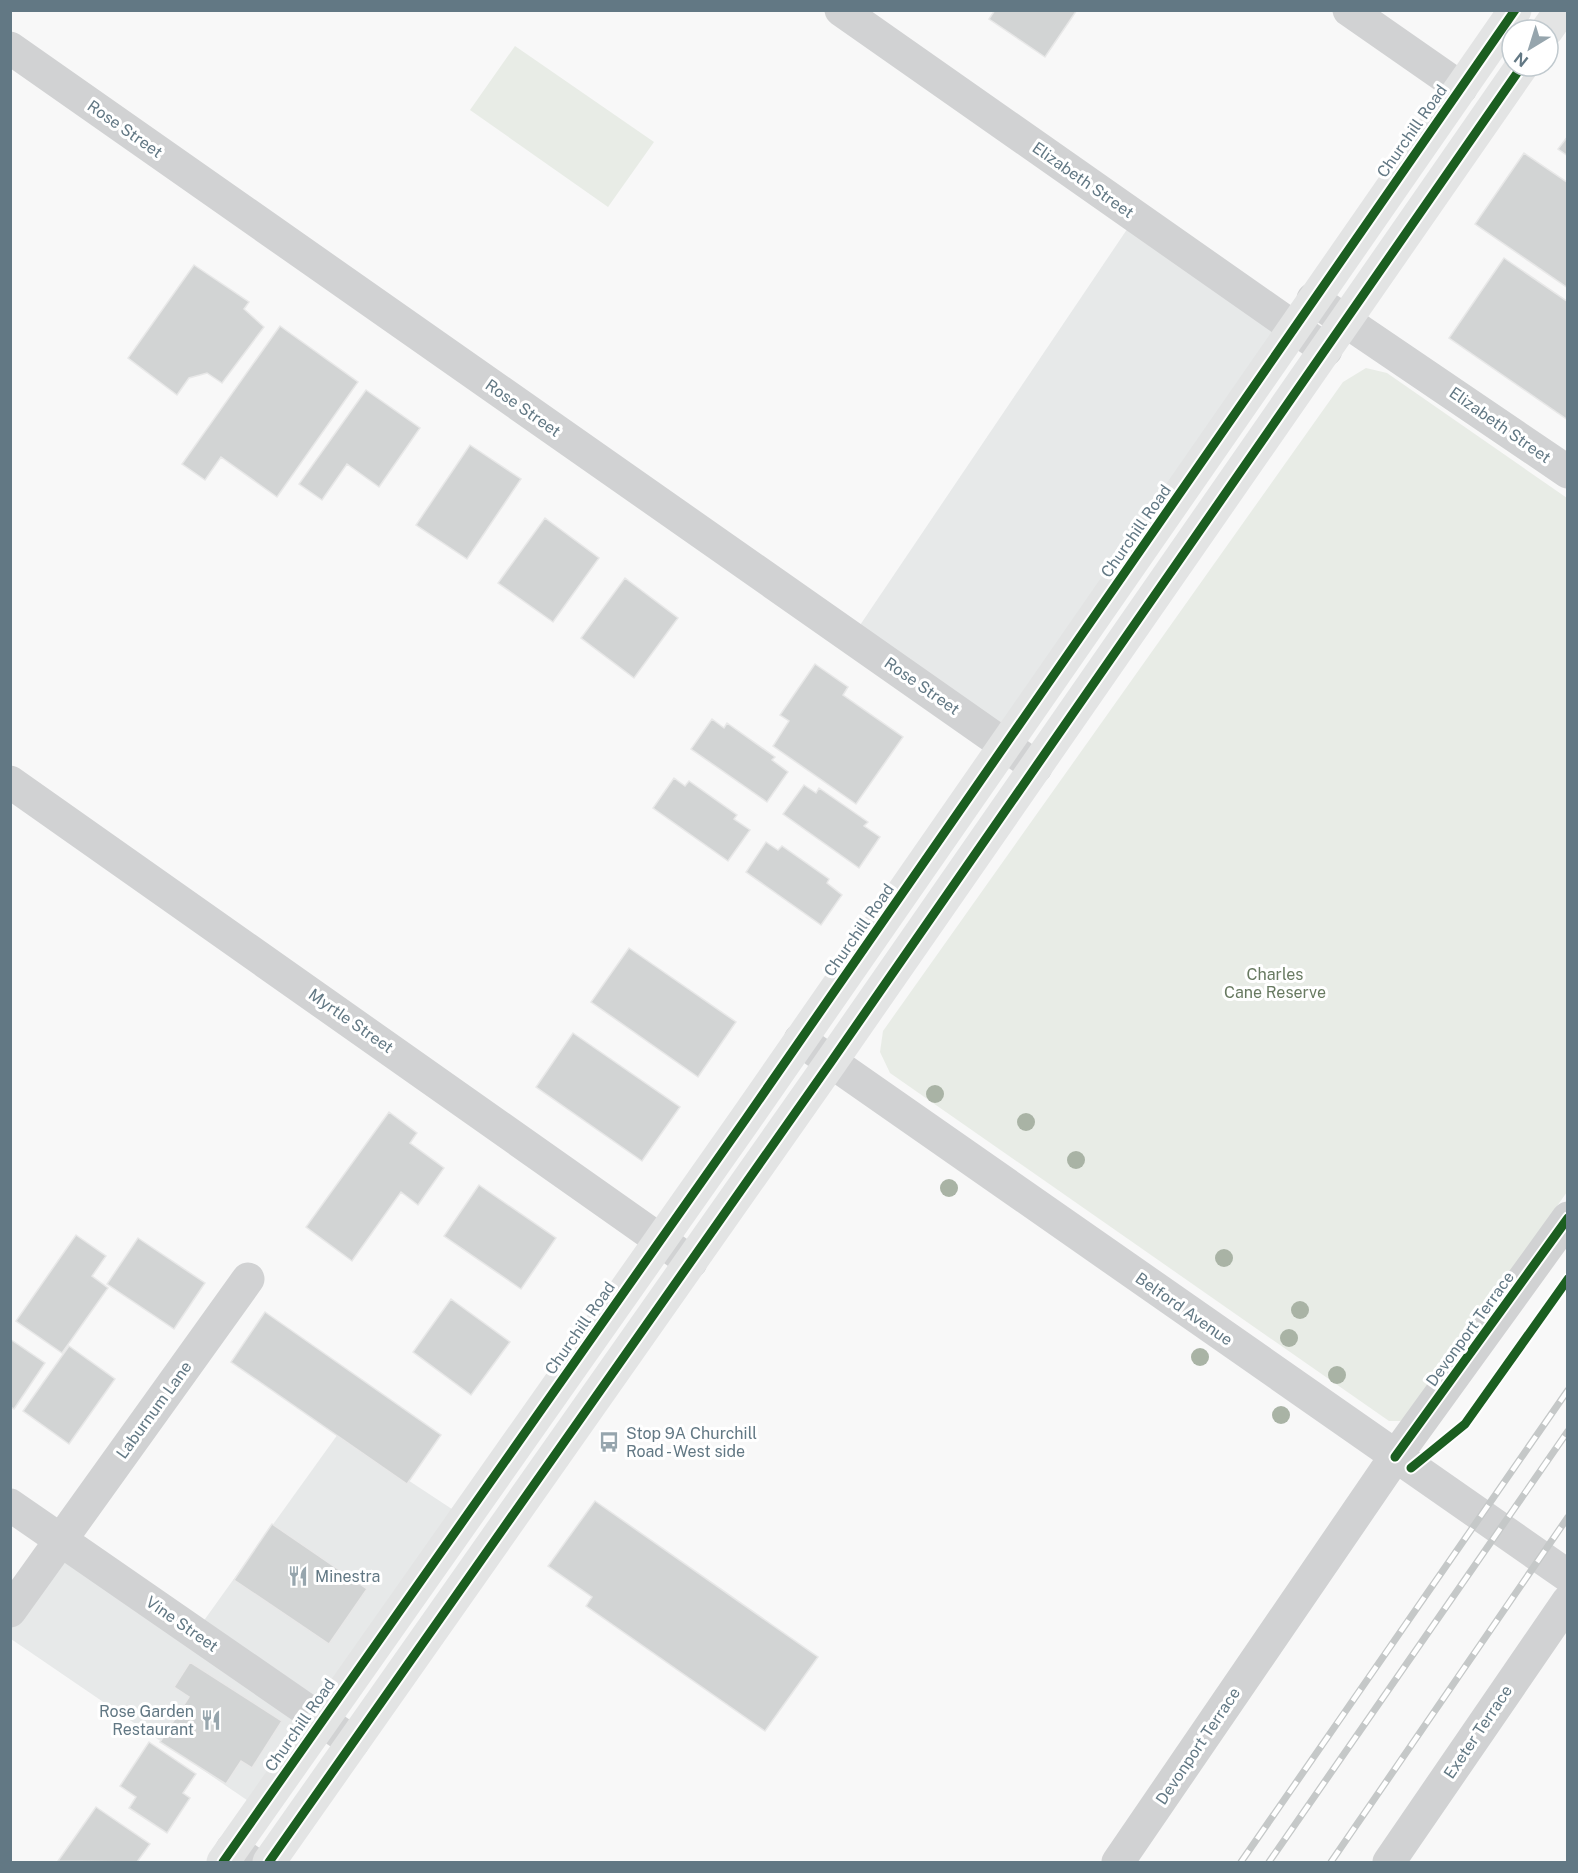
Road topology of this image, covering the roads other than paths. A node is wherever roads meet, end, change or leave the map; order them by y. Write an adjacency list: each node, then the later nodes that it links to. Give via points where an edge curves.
1 (841, 10): 9 (street, Elizabeth Street)
2 (1349, 10): 6 (street)
3 (1515, 10): 6 (main road, Churchill Road)
4 (10, 48): 12 (street, Rose Street)
5 (1514, 78): 8 (main road)
6 (1461, 88): 7 (main road, Churchill Road)
7 (1313, 299): 8 (street, Elizabeth Street); 9 (main road, Churchill Road)
8 (1345, 322): 10 (main road); 11 (street, Elizabeth Street)
9 (1293, 327): 10 (street, Elizabeth Street); 12 (main road, Churchill Road)
10 (1326, 350): 13 (main road)
11 (1568, 472)
12 (1005, 746): 13 (street, Rose Street); 15 (main road, Churchill Road)
13 (1036, 767): 16 (main road)
14 (10, 782): 18 (street, Myrtle Street)
15 (800, 1040): 16 (street, Belford Avenue); 18 (main road, Churchill Road)
16 (831, 1062): 19 (main road); 21 (street, Belford Avenue)
17 (1568, 1218): 21 (street, Devonport Terrace)
18 (660, 1240): 19 (street, Myrtle Street); 27 (main road, Churchill Road)
19 (691, 1262): 28 (main road)
20 (248, 1279): 23 (street, Laburnum Lane)
21 (1395, 1457): 24 (street, Belford Avenue); 31 (street, Devonport Terrace)
22 (10, 1505): 23 (street, Vine Street)
23 (61, 1540): 26 (street, Laburnum Lane); 27 (street, Vine Street)
24 (1568, 1576)
25 (1568, 1601): 32 (street, Exeter Terrace)
26 (10, 1611)
27 (321, 1720): 28 (street, Vine Street); 29 (main road, Churchill Road)
28 (353, 1742): 30 (main road)
29 (235, 1858)
30 (269, 1863)
31 (1118, 1863)
32 (1389, 1863)

